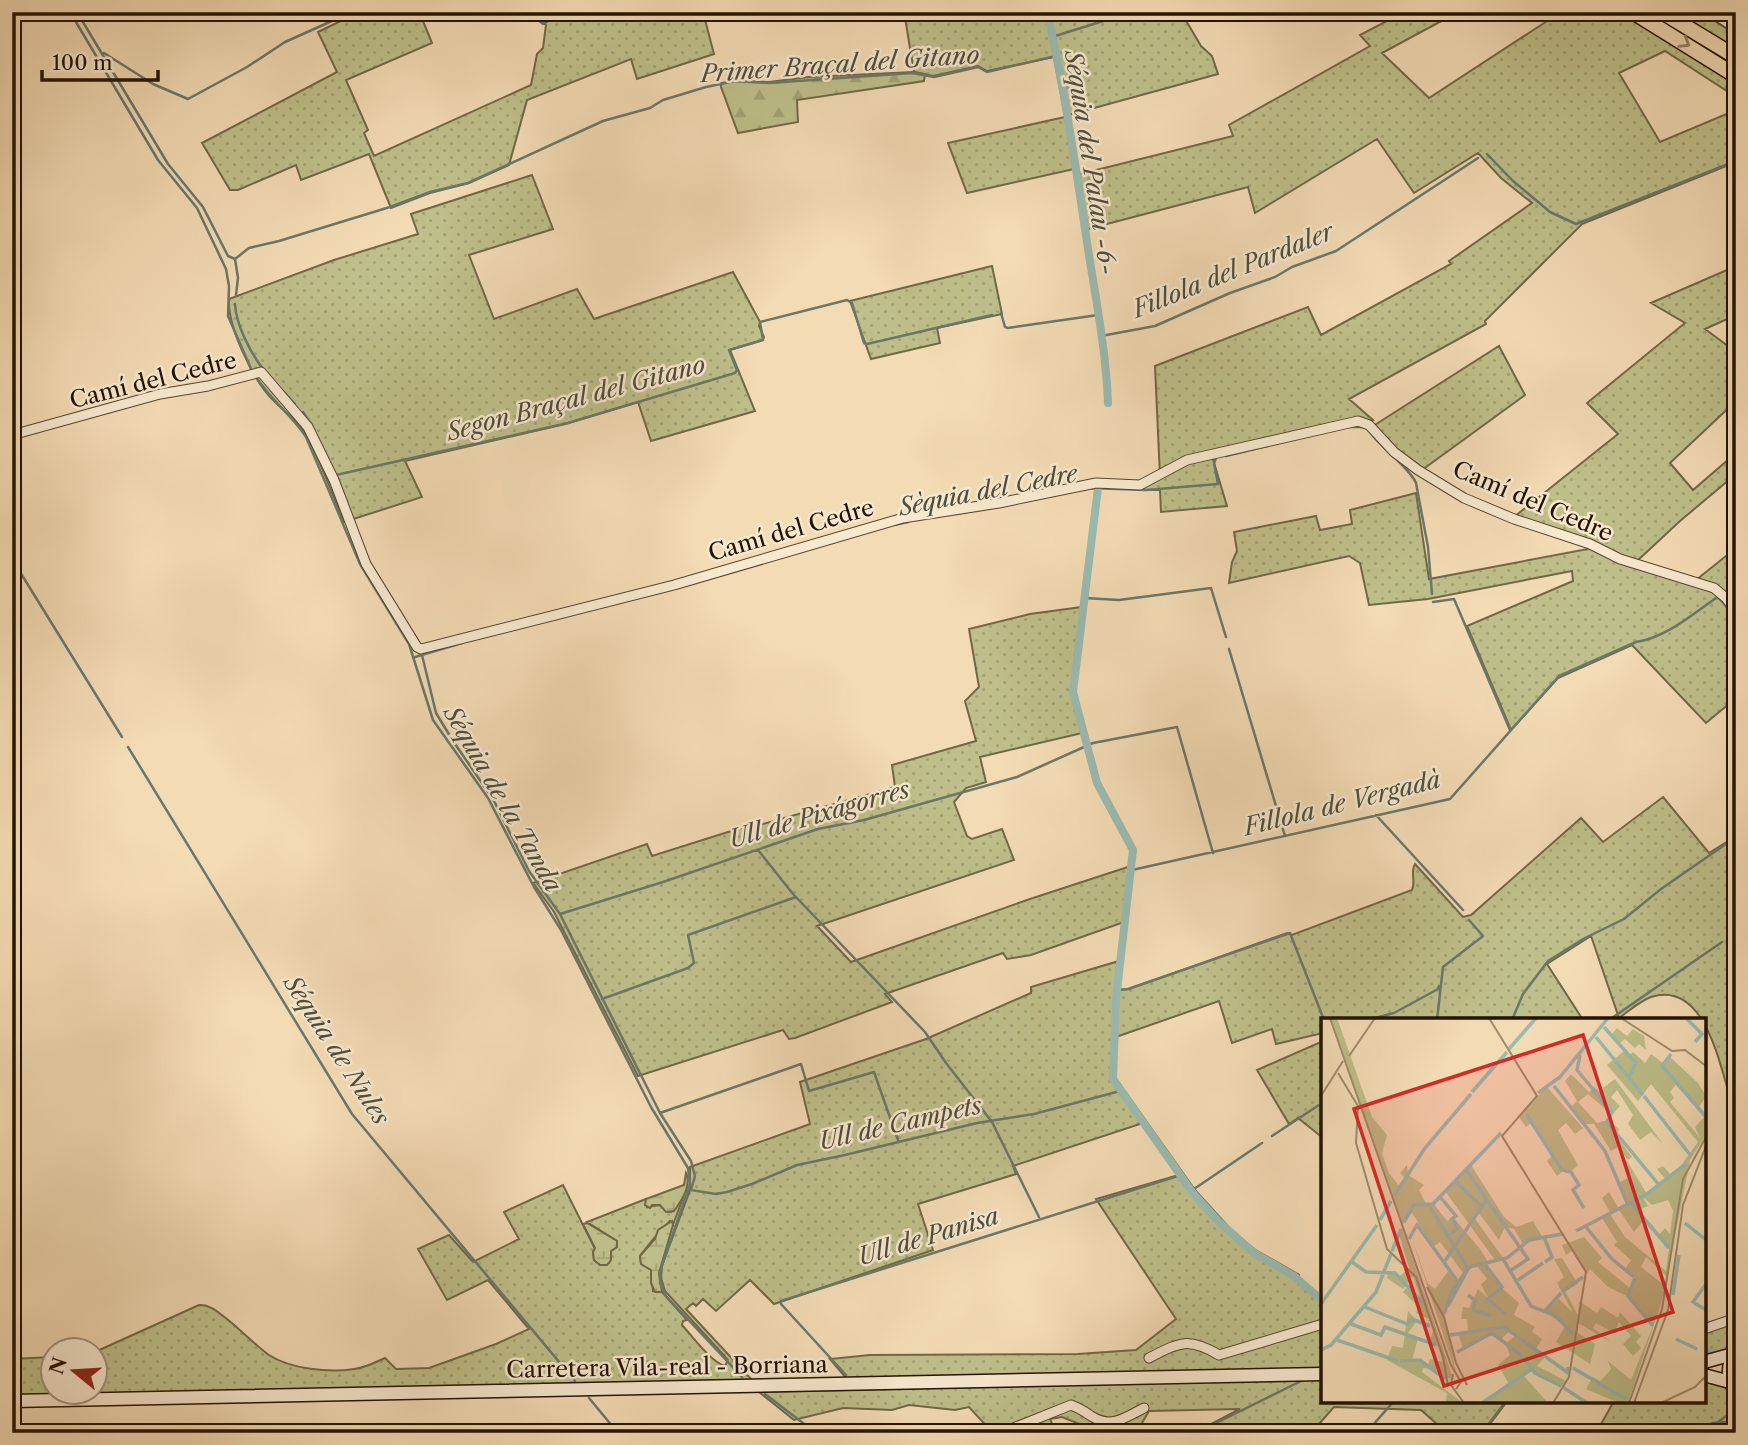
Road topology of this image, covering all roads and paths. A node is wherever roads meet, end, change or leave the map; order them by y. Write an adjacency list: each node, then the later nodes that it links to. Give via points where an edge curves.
1 (1633, 12): 6 (main road, one-way to 6)
2 (1662, 12): 5 (main road)
3 (1711, 12): 4 (street)
4 (1736, 28)
5 (1736, 57)
6 (1736, 76)
7 (12, 435): 8 (street, Camí del Cedre, via 261,372 308,427 366,564 421,649 674,585 903,518 1096,483 1140,485 1187,460 1358,421 1369,425 1418,470 1464,498 1620,559 1714,588)
8 (1736, 611)
9 (1736, 1318): 11 (street)
10 (1321, 1325): 13 (street, via 1219,1355 1193,1343 1174,1345)
11 (1706, 1328)
12 (1734, 1353): 14 (main road); 17 (main road, via 1729,1366)
13 (1149, 1358)
14 (1706, 1361)
15 (1321, 1374): 18 (main road, Carretera Vila-real - Borriana)
16 (1706, 1376): 17 (main road)
17 (1733, 1387)
18 (12, 1401)
19 (1144, 1408): 22 (street, via 1113,1423 1071,1405)
20 (12, 1426): 21 (street)
21 (26, 1433)
22 (1001, 1433)

